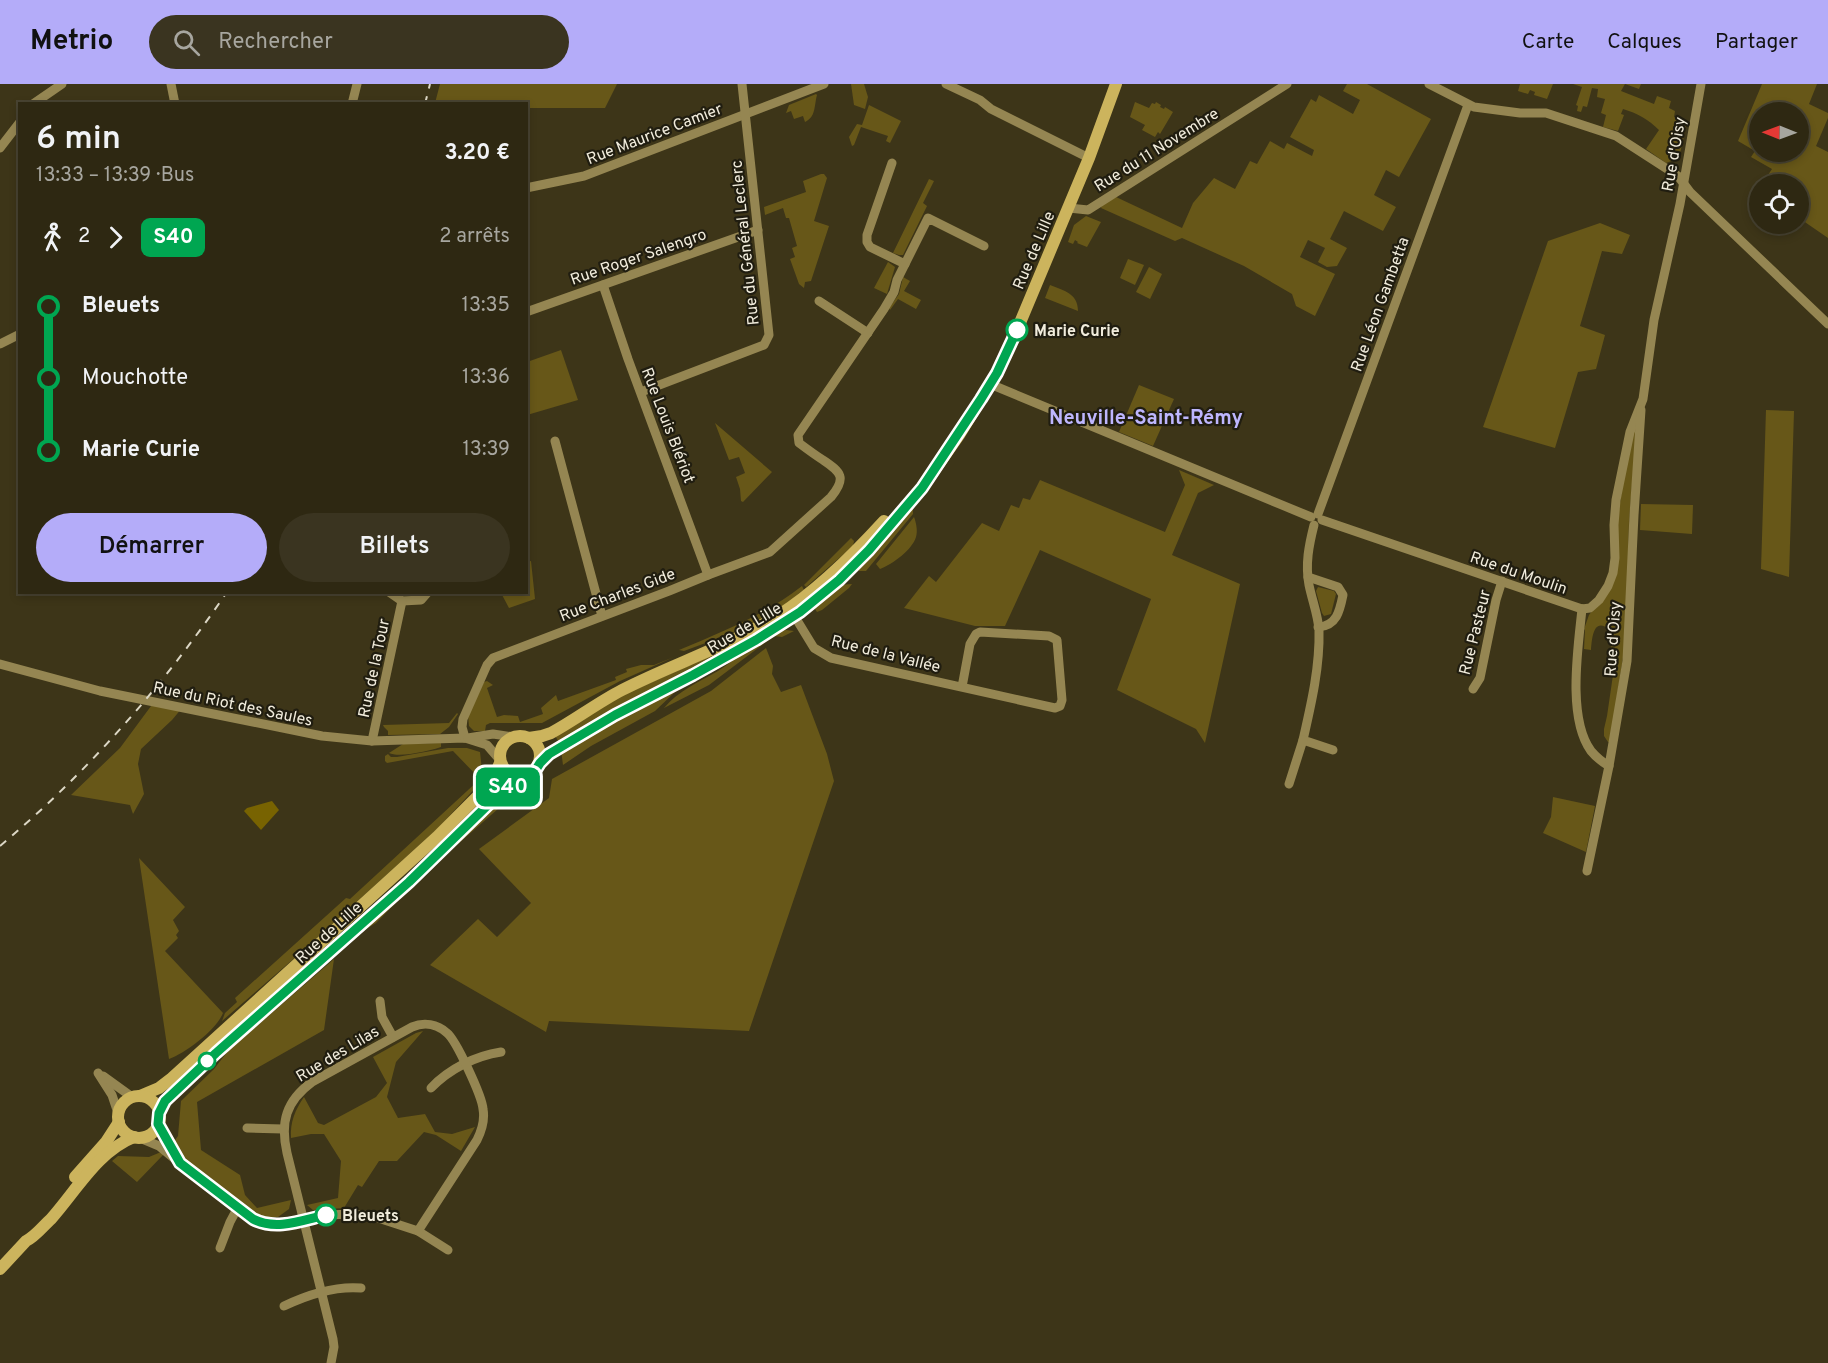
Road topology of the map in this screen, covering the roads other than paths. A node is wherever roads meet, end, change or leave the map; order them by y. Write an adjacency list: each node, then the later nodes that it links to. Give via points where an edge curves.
1 (62, 84): 12 (street)
2 (171, 84): 13 (street)
3 (357, 84): 14 (street)
4 (742, 84): 16 (street, Rue du Général Leclerc)
5 (824, 84): 16 (street, Rue Maurice Camier)
6 (946, 84): 19 (street)
7 (1116, 84): 19 (main road, Rue de Lille)
8 (1124, 84): 19 (main road, Rue de Lille)
9 (1287, 84): 23 (street, Rue du 11 Novembre, via 1088,210)
10 (1429, 84): 15 (street)
11 (1701, 84): 21 (street, Rue d'Oisy)
12 (36, 102)
13 (175, 102)
14 (352, 102)
15 (1468, 105): 21 (street, via 1546,113 1612,134); 38 (street, Rue Léon Gambetta)
16 (745, 114): 22 (street, Rue Maurice Camier, via 584,176); 24 (street, Rue du Général Leclerc)
17 (18, 125): 18 (street)
18 (0, 148)
19 (1089, 158): 23 (main road, Rue de Lille)
20 (892, 163): 26 (street, via 867,242)
21 (1683, 183): 30 (street); 36 (street, Rue d'Oisy, via 1654,320)
22 (528, 188)
23 (1069, 208): 34 (main road, Rue de Lille)
24 (758, 230): 27 (street, Rue Roger Salengro); 35 (street, Rue du Général Leclerc, via 769,335 764,345)
25 (984, 246): 26 (street, via 928,218)
26 (905, 264): 31 (street, via 894,292)
27 (603, 285): 29 (street, Rue Roger Salengro); 35 (street, Rue Louis Blériot)
28 (819, 301): 31 (street)
29 (529, 311)
30 (1828, 324)
31 (868, 333): 39 (street, Rue Charles Gide, via 798,435 799,443 836,468 841,481 837,490 770,552)
32 (18, 335): 33 (street)
33 (0, 344)
34 (990, 384): 38 (street, Rue du Moulin); 46 (main road, Rue de Lille, via 929,475)
35 (641, 392): 39 (street, Rue Louis Blériot)
36 (1642, 405): 45 (street, Rue d'Oisy, via 1628,439 1616,500 1613,573 1596,603); 60 (street, Rue d'Oisy, via 1629,645)
37 (555, 441): 47 (street)
38 (1316, 519): 40 (street, Rue Léon Gambetta, via 1308,552); 41 (street, Rue du Moulin)
39 (708, 575): 47 (street, Rue Charles Gide)
40 (1308, 577): 48 (street, Rue Léon Gambetta); 48 (street, via 1338,587 1343,595 1333,622)
41 (1502, 581): 45 (street, Rue du Moulin); 51 (street, Rue Pasteur, via 1480,678)
42 (392, 594): 44 (street, Rue de la Tour)
43 (427, 594): 44 (street, Rue de la Tour, via 421,600)
44 (402, 601): 56 (street, Rue de la Tour)
45 (1582, 609): 60 (street, Rue du Moulin, via 1578,711 1590,750)
46 (792, 612): 50 (street, Rue de la Vallée, via 814,648 831,658); 54 (main road, Rue de Lille, via 621,690 551,733); 59 (main road, Rue de Lille, via 693,675 615,715)
47 (603, 616): 53 (street, Rue Charles Gide, via 493,658 464,719)
48 (1318, 627): 55 (street, Rue Léon Gambetta, via 1314,681)
49 (0, 664): 56 (street, Rue du Riot des Saules, via 100,691 309,734)
50 (962, 687): 50 (street, Rue de la Vallée, via 970,644 976,634 1049,636 1056,640 1062,700 1058,707)
51 (1473, 689)
52 (514, 737): 53 (street, Rue du Riot des Saules, via 486,734); 54 (main road); 58 (main road, via 503,745)
53 (465, 738): 56 (street, Rue du Riot des Saules); 58 (street, via 487,745)
54 (529, 738): 59 (main road, via 538,747)
55 (1303, 740): 57 (street); 62 (street, Rue Léon Gambetta)
56 (372, 741)
57 (1333, 750)
58 (500, 761): 61 (main road, via 508,773); 69 (main road, Rue de Lille, via 491,783 416,858 193,1060 159,1088)
59 (540, 763): 61 (main road, via 531,774)
60 (1609, 766): 63 (street, Rue d'Oisy)
61 (521, 777): 71 (main road, Rue de Lille, via 371,917 188,1078 165,1101)
62 (1289, 784)
63 (1587, 872)
64 (380, 1001): 65 (street, Rue des Lilas, via 382,1017)
65 (393, 1037): 67 (street, Rue des Lilas, via 418,1024 440,1028 450,1035); 73 (street, Rue des Lilas, via 304,1088 288,1109)
66 (501, 1052): 67 (street)
67 (464, 1064): 68 (street); 78 (street, Rue des Lilas, via 482,1100 483,1124 477,1140)
68 (431, 1088)
69 (136, 1097): 70 (main road, via 123,1104); 70 (street, via 98,1073 112,1095); 71 (main road, via 152,1101)
70 (118, 1118): 74 (main road, via 123,1130); 79 (main road, via 109,1138)
71 (159, 1119): 74 (main road, via 153,1132); 75 (street)
72 (247, 1128): 73 (street)
73 (283, 1128): 77 (street)
74 (137, 1138): 75 (street, via 159,1146); 79 (main road, via 122,1142 107,1155)
75 (180, 1163): 76 (street)
76 (238, 1207): 77 (street, via 265,1224); 80 (street)
77 (304, 1220): 78 (street, via 354,1214 381,1218); 84 (street)
78 (418, 1231): 81 (street)
79 (26, 1241): 82 (main road)
80 (220, 1248)
81 (448, 1250)
82 (0, 1269)
83 (362, 1288): 84 (street)
84 (322, 1293): 85 (street); 86 (street, via 334,1347)
85 (284, 1306)
86 (331, 1363)

